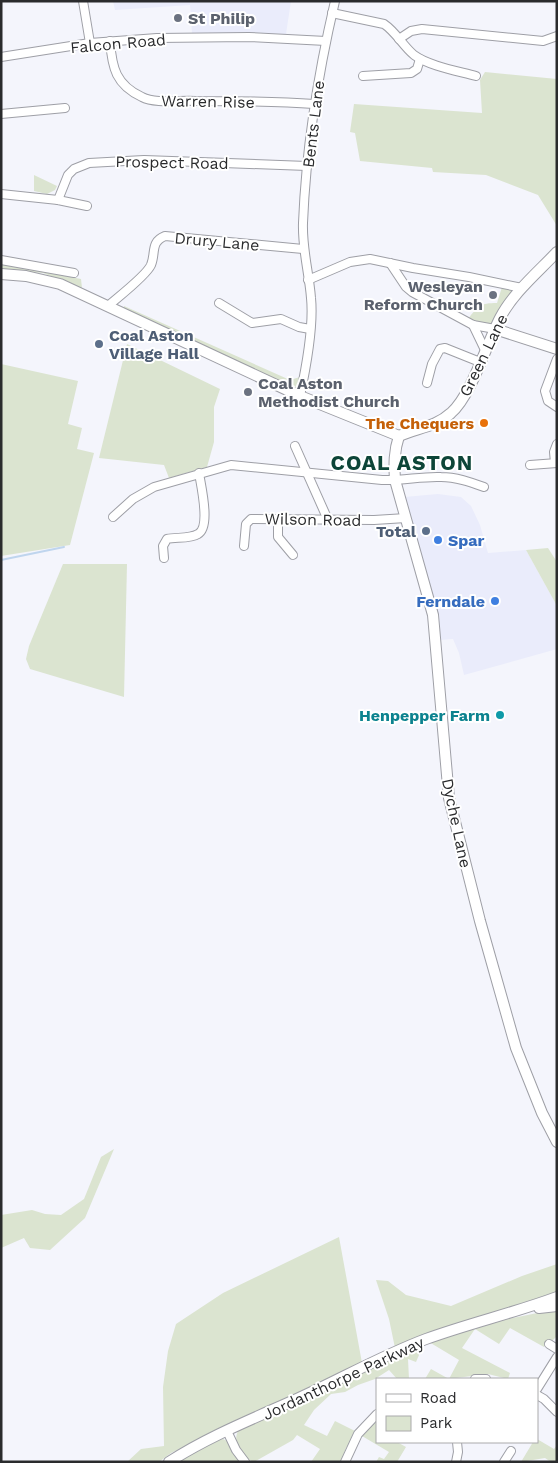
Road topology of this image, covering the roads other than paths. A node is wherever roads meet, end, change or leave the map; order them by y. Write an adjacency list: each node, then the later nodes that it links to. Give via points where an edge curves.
1 (83, 1): 8 (street)
2 (335, 1): 3 (street, Bents Lane)
3 (332, 13): 5 (street, via 384,24); 6 (street, Bents Lane)
4 (557, 36): 5 (street, via 543,41 422,29 411,31)
5 (399, 40): 10 (street)
6 (326, 41): 7 (street, Falcon Road, via 201,36); 13 (street, Bents Lane)
7 (110, 42): 8 (street, Falcon Road); 13 (street, Warren Rise, via 117,76 128,89 148,100)
8 (90, 44): 9 (street, Falcon Road)
9 (1, 57)
10 (420, 59): 11 (street, via 417,69 411,73); 12 (street)
11 (363, 76)
12 (476, 76)
13 (314, 104): 16 (street, Bents Lane)
14 (65, 108): 15 (street)
15 (1, 114)
16 (308, 166): 18 (street, Prospect Road, via 144,160 89,163 68,175); 20 (street, Bents Lane)
17 (1, 194): 18 (street)
18 (58, 200): 19 (street)
19 (87, 206)
20 (303, 249): 27 (street, Bents Lane); 31 (street, Drury Lane, via 165,236 156,242 147,271)
21 (557, 252): 29 (main road, Green Lane)
22 (1, 260): 25 (street)
23 (390, 263): 24 (street); 27 (street, via 360,260); 28 (street)
24 (412, 268): 28 (street); 29 (street)
25 (74, 273)
26 (1, 274): 31 (main road, via 44,279)
27 (308, 280): 33 (street, Bents Lane)
28 (402, 282): 32 (street, via 420,297)
29 (522, 288): 34 (main road, Green Lane, via 506,307)
30 (219, 303): 33 (street, via 230,306 252,323 280,319)
31 (108, 306): 40 (main road)
32 (473, 325): 34 (street); 36 (street)
33 (310, 329): 40 (street, Bents Lane)
34 (495, 329): 35 (main road); 36 (main road, Green Lane)
35 (557, 348)
36 (485, 350): 38 (main road, Green Lane)
37 (557, 359): 41 (street, via 546,391 548,401)
38 (480, 362): 39 (street, via 440,349); 42 (main road, Green Lane, via 464,396 451,414)
39 (426, 383)
40 (300, 396): 42 (main road)
41 (557, 407)
42 (399, 436): 49 (main road, Dyche Lane, via 394,450)
43 (557, 444): 45 (street, via 554,452)
44 (295, 446): 47 (street)
45 (556, 463): 46 (street)
46 (530, 465)
47 (306, 472): 48 (street, via 231,465); 49 (street); 54 (street)
48 (199, 473): 51 (street, via 143,492); 57 (street, via 204,528 193,536 167,539 163,546)
49 (395, 480): 50 (street, via 439,476); 52 (main road, Dyche Lane)
50 (484, 487)
51 (113, 517)
52 (406, 518): 54 (street, Wilson Road); 58 (main road, Dyche Lane, via 433,615 448,798 516,1048)
53 (278, 519): 54 (street, Wilson Road); 55 (street, Wilson Road, via 248,520); 56 (street, via 278,537)
54 (328, 520)
55 (244, 546)
56 (293, 555)
57 (164, 558)
58 (557, 1142)
59 (557, 1297): 61 (main road, Jordanthorpe Parkway)
60 (557, 1306): 61 (main road, Jordanthorpe Parkway)
61 (523, 1309): 69 (main road, Jordanthorpe Parkway, via 424,1340)
62 (549, 1344): 63 (street)
63 (557, 1349)
64 (557, 1357): 65 (street)
65 (538, 1387)
66 (538, 1396): 67 (street)
67 (557, 1412)
68 (376, 1415): 74 (street, via 358,1434)
69 (227, 1431): 72 (main road, Jordanthorpe Parkway); 73 (street)
70 (457, 1443): 75 (street)
71 (511, 1451): 76 (street)
72 (169, 1462)
73 (245, 1462)
74 (345, 1462)
75 (456, 1462)
76 (504, 1462)

